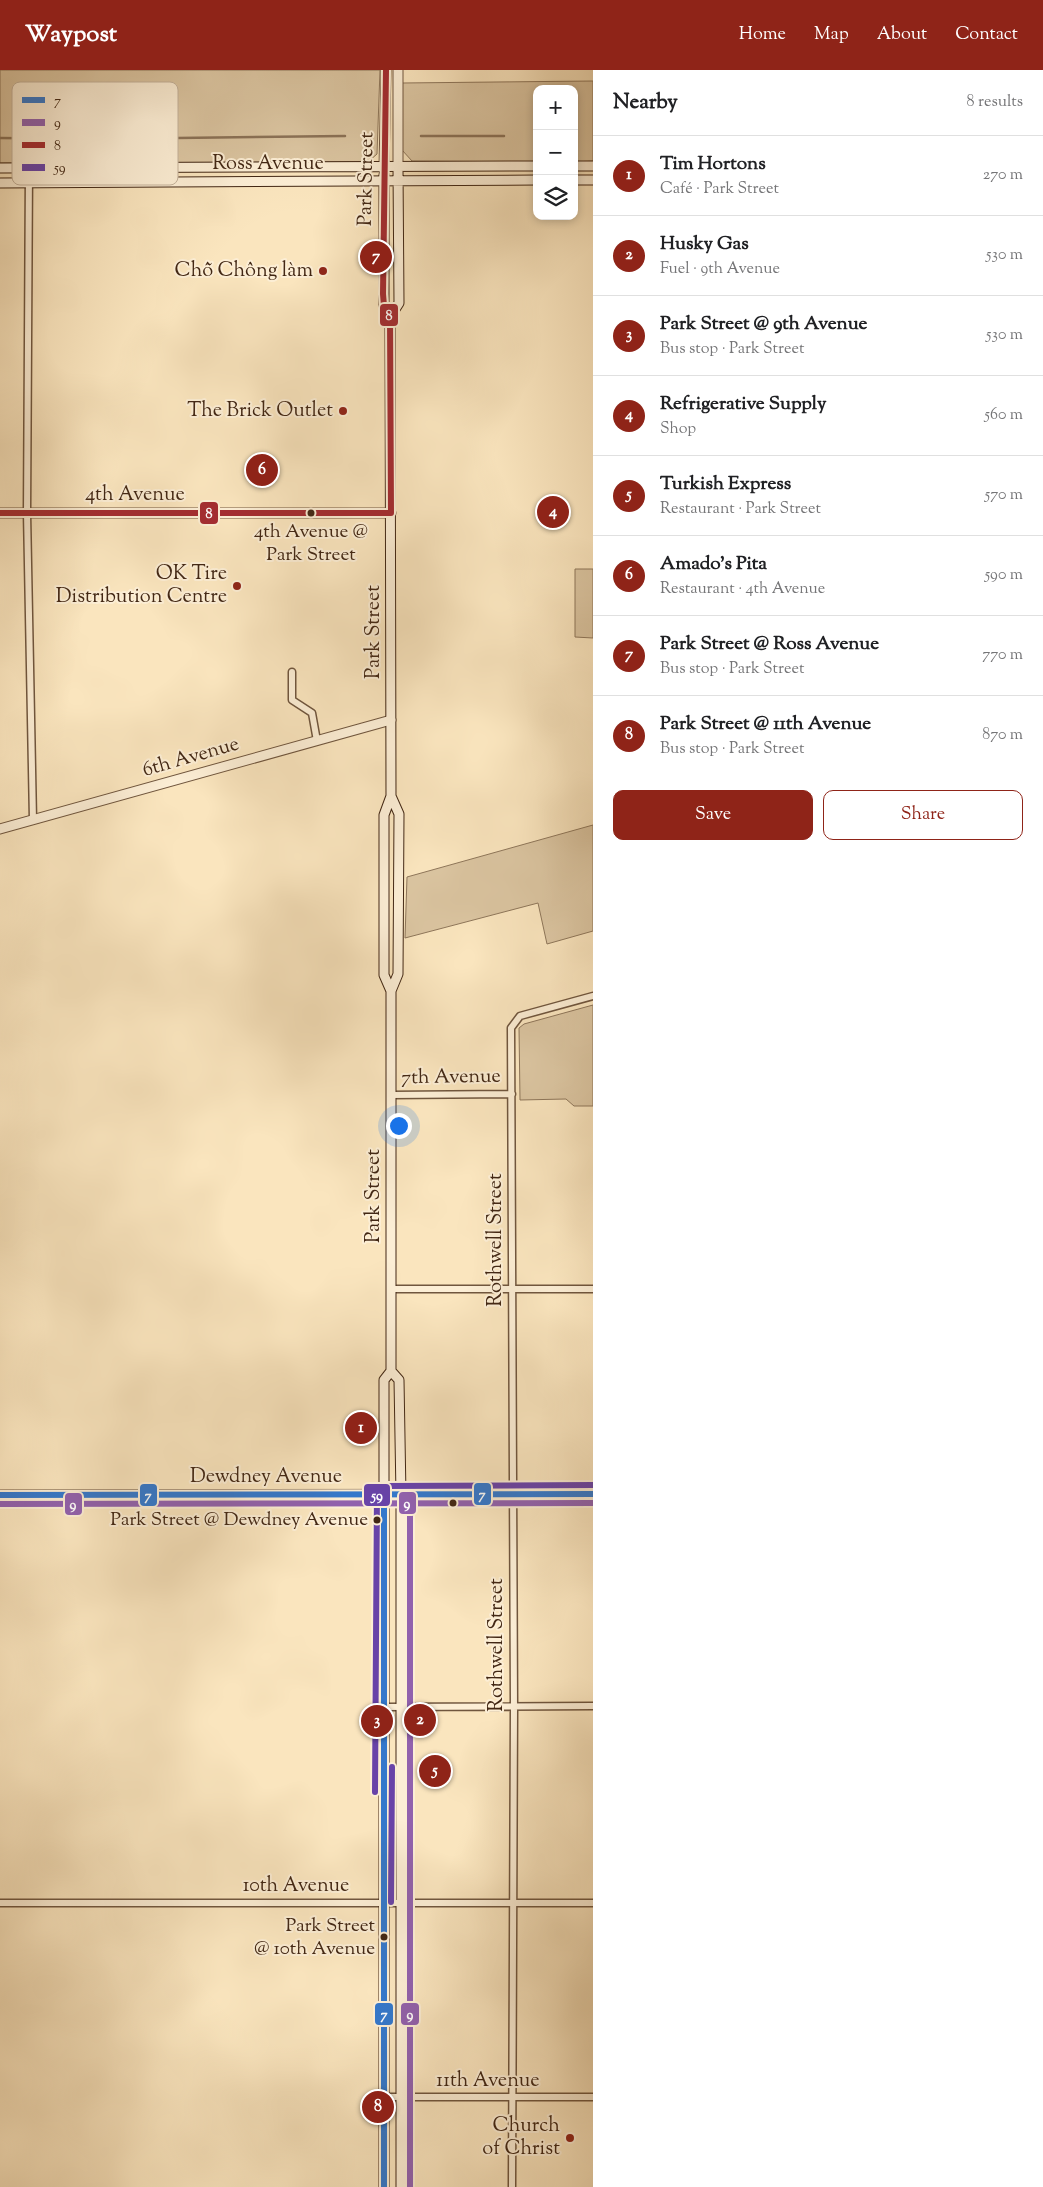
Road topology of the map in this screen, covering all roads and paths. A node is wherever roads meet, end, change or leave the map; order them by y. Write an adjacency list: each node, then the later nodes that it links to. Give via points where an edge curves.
1 (386, 70): 7 (main road, Park Street)
2 (398, 70): 8 (main road, Park Street)
3 (533, 166): 8 (main road, Ross Avenue)
4 (578, 166): 5 (main road)
5 (593, 166)
6 (178, 168): 7 (main road, Ross Avenue)
7 (384, 168): 8 (main road, Ross Avenue); 9 (main road, Park Street)
8 (398, 168): 10 (main road, Park Street)
9 (384, 180): 10 (main road, Ross Avenue); 14 (main road, Ross Avenue); 16 (main road, Park Street, via 384,306)
10 (398, 180): 11 (main road, Ross Avenue); 16 (main road, Park Street, via 399,303)
11 (533, 180)
12 (578, 180): 13 (main road)
13 (593, 180)
14 (178, 182)
15 (30, 185): 18 (street)
16 (390, 317): 19 (main road, Park Street)
17 (0, 513): 18 (main road, 4th Avenue)
18 (27, 513): 19 (main road, 4th Avenue); 24 (street)
19 (391, 513): 21 (main road, Park Street)
20 (292, 672): 22 (street, via 292,700 312,712)
21 (391, 720): 22 (main road, 6th Avenue); 23 (main road, Park Street)
22 (317, 741): 24 (main road, 6th Avenue)
23 (391, 796): 26 (main road, Park Street, via 399,814 398,974); 26 (main road, Park Street, via 384,815 384,975)
24 (33, 820): 25 (main road, 6th Avenue)
25 (0, 829)
26 (392, 991): 29 (main road, Park Street)
27 (593, 996): 28 (street, Rothwell Street, via 520,1016 511,1028)
28 (512, 1094): 29 (street, 7th Avenue); 31 (street, Rothwell Street)
29 (392, 1095): 30 (main road, Park Street)
30 (391, 1289): 31 (street); 33 (main road, Park Street)
31 (513, 1289): 32 (street); 34 (street, Rothwell Street)
32 (593, 1289)
33 (391, 1371): 37 (main road, Park Street, via 384,1380); 38 (main road, Park Street, via 400,1380)
34 (513, 1494): 35 (main road, Dewdney Avenue); 38 (main road, Dewdney Avenue); 41 (street, Rothwell Street)
35 (593, 1494)
36 (0, 1495): 37 (main road, Dewdney Avenue)
37 (384, 1495): 38 (main road, Dewdney Avenue); 39 (main road, Park Street)
38 (401, 1495): 40 (main road, Park Street)
39 (384, 1706): 40 (street); 43 (main road, Park Street)
40 (401, 1706): 41 (street); 44 (main road, Park Street)
41 (514, 1706): 42 (street); 46 (street, Rothwell Street)
42 (593, 1706)
43 (384, 1902): 44 (street, 10th Avenue); 45 (street, 10th Avenue); 48 (main road, Park Street)
44 (400, 1902): 46 (street, 10th Avenue); 49 (main road, Park Street)
45 (0, 1903)
46 (514, 1903): 47 (street, 10th Avenue); 50 (street, Rothwell Street)
47 (593, 1903)
48 (384, 2097): 49 (street, 11th Avenue); 52 (main road, Park Street)
49 (401, 2097): 50 (street, 11th Avenue); 53 (main road, Park Street)
50 (512, 2097): 51 (street, 11th Avenue); 54 (street, Rothwell Street)
51 (593, 2097)
52 (384, 2187)
53 (401, 2187)
54 (512, 2187)

